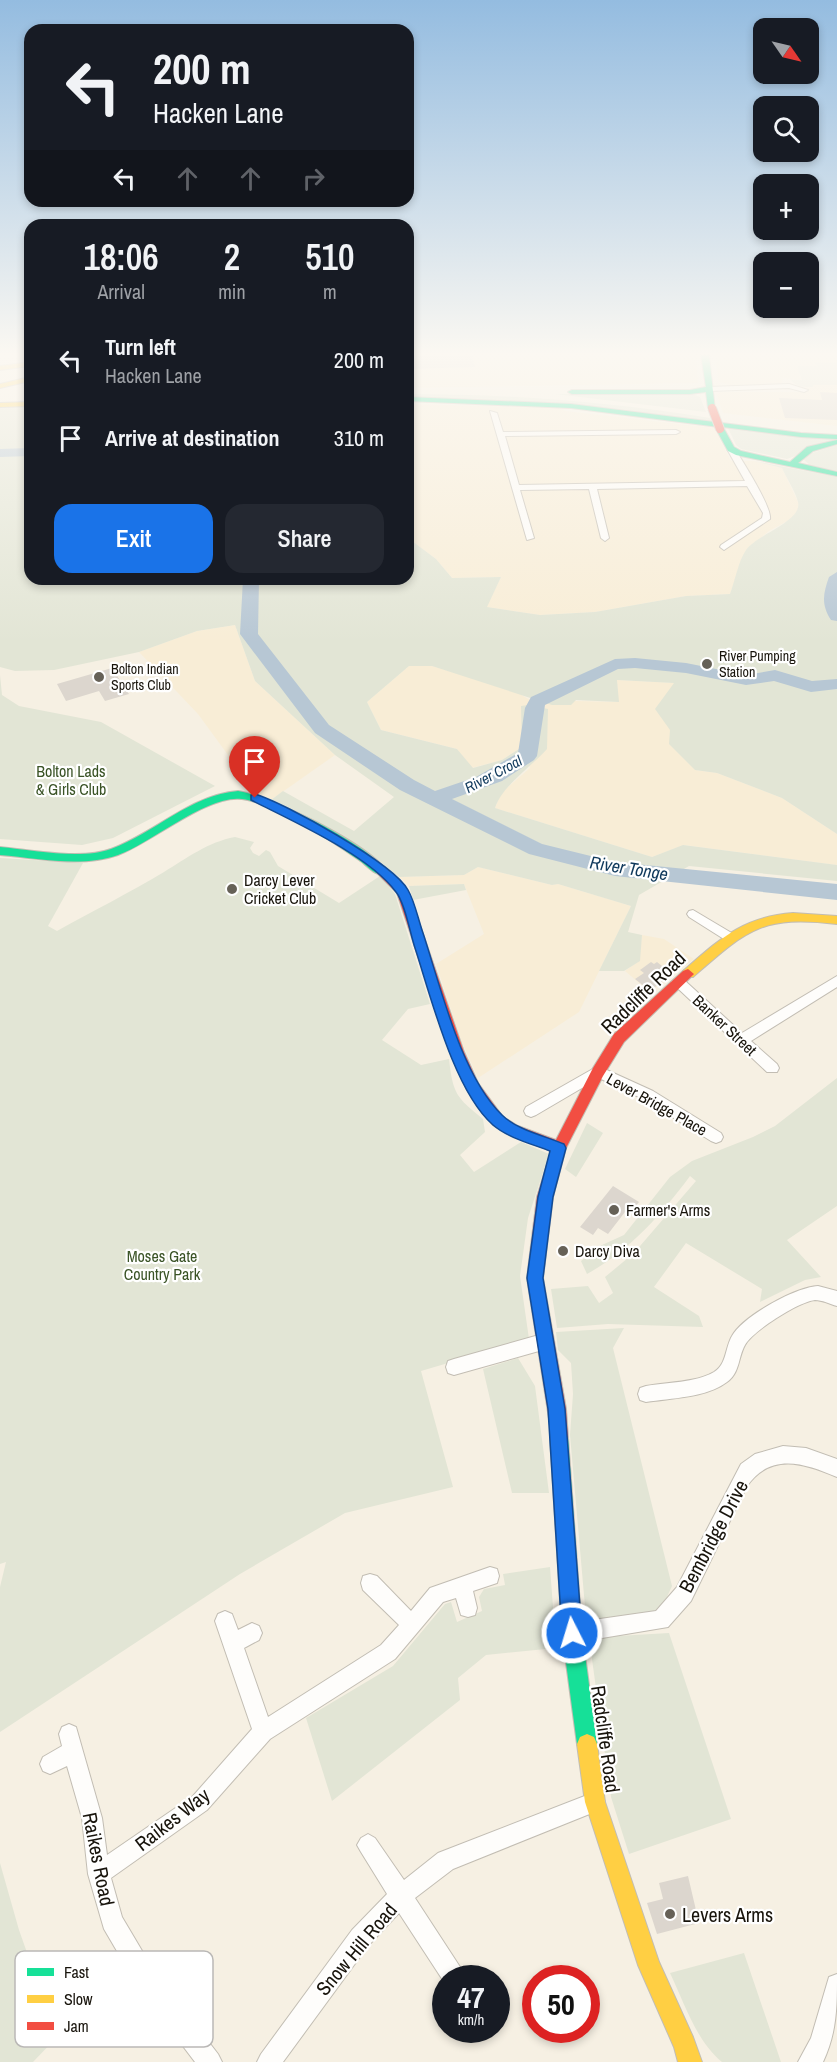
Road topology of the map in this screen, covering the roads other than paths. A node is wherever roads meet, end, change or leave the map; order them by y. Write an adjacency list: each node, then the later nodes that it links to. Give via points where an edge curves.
1 (505, 451): 9 (street)
2 (732, 451): 7 (street)
3 (739, 451): 5 (main road)
4 (803, 451): 5 (main road)
5 (791, 465): 6 (main road)
6 (837, 474)
7 (750, 483): 8 (street); 12 (street, via 767,513 766,519)
8 (592, 486): 9 (street); 11 (street)
9 (517, 488): 10 (street)
10 (530, 538)
11 (605, 538)
12 (724, 546)
13 (0, 851): 24 (main road, via 80,856 112,853 210,801 238,795 263,801 324,833 370,861 402,891 456,1052 472,1086 498,1120)
14 (693, 914): 16 (street)
15 (837, 920): 16 (main road, Radcliffe Road, via 811,916 772,920 750,926)
16 (731, 938): 17 (main road, Radcliffe Road)
17 (678, 981): 19 (street, Banker Street); 21 (main road, Radcliffe Road, via 618,1038)
18 (837, 981): 19 (street)
19 (741, 1040): 20 (street, Banker Street)
20 (772, 1068)
21 (598, 1072): 22 (street); 23 (street, Lever Bridge Place, via 648,1095); 24 (main road, Radcliffe Road)
22 (531, 1111)
23 (716, 1137)
24 (559, 1148): 26 (main road, Radcliffe Road, via 545,1197 535,1264)
25 (837, 1299): 28 (street, via 823,1294 808,1295 759,1321 738,1341 730,1369 714,1381)
26 (545, 1337): 27 (street); 37 (main road, Radcliffe Road, via 557,1409)
27 (454, 1367)
28 (646, 1394)
29 (837, 1468): 37 (street, Bembridge Drive, via 801,1455 774,1456 752,1466 741,1480 684,1594 661,1620)
30 (490, 1576): 32 (street, Raikes Way)
31 (370, 1583): 35 (street)
32 (462, 1586): 33 (street); 35 (street, Raikes Way, via 437,1595)
33 (468, 1608)
34 (225, 1621): 38 (street)
35 (411, 1624): 39 (street, Raikes Way, via 388,1652)
36 (252, 1633): 38 (street)
37 (572, 1633): 41 (main road, Radcliffe Road)
38 (233, 1643): 39 (street)
39 (263, 1732): 43 (street, Raikes Way, via 200,1803)
40 (50, 1764): 43 (street, Raikes Road, via 72,1743 92,1818)
41 (595, 1802): 44 (street, Snow Hill Road, via 446,1861); 51 (main road, Radcliffe Road, via 649,1965)
42 (368, 1845): 44 (street)
43 (99, 1874): 45 (street, Raikes Road, via 112,1921)
44 (401, 1896): 46 (street); 50 (street, Snow Hill Road, via 360,1938)
45 (129, 1951)
46 (446, 1965)
47 (837, 1985): 52 (street, via 821,2043)
48 (198, 2047): 49 (street, Raikes Road)
49 (210, 2062)
50 (269, 2062)
51 (690, 2062)
52 (810, 2062)

